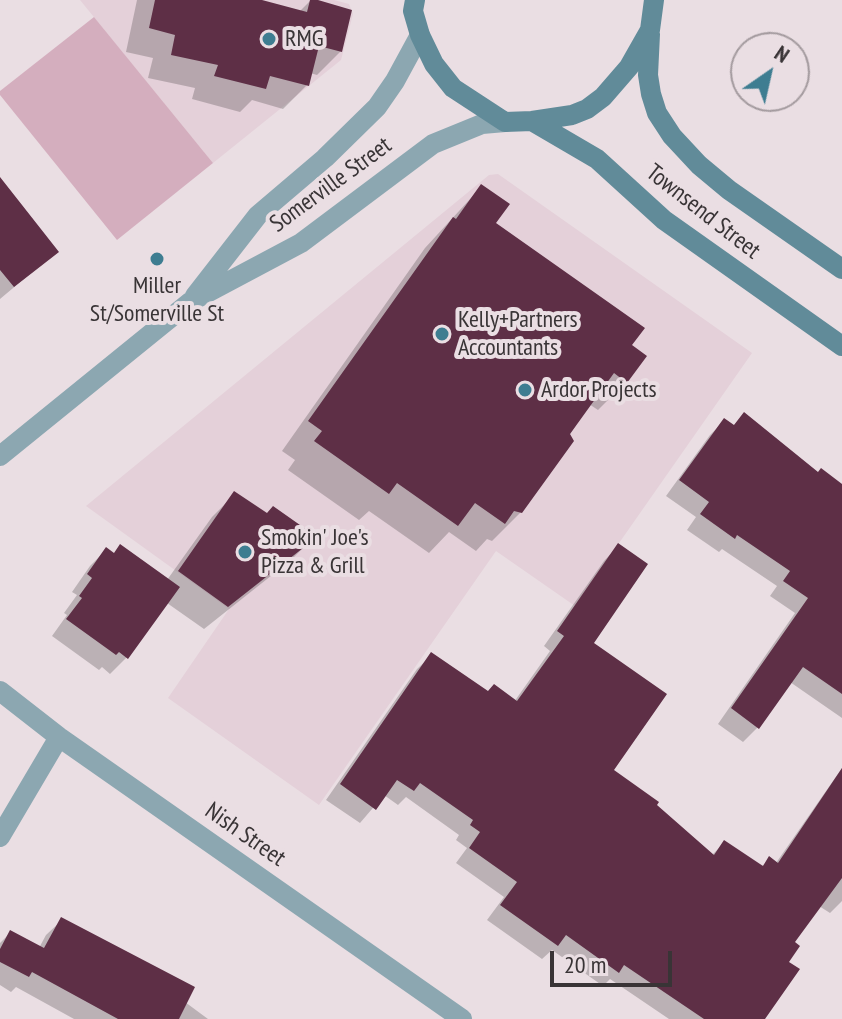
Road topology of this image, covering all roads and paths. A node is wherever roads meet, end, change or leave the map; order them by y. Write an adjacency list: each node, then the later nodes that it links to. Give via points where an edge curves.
1 (654, 0): 3 (main road, Townsend Street)
2 (411, 4): 4 (main road)
3 (650, 30): 5 (main road, via 629,67 603,97 572,115); 7 (main road, Townsend Street, via 651,94 672,136 729,190)
4 (420, 35): 6 (main road, via 453,88); 8 (street, Somerville Street, via 377,107 258,215)
5 (532, 121): 6 (main road); 9 (main road, Townsend Street, via 597,159 664,220)
6 (505, 122): 8 (street, Somerville Street, via 482,124 433,144 301,243)
7 (842, 269)
8 (190, 302): 10 (street, Somerville Street)
9 (842, 346)
10 (0, 456)
11 (0, 691): 12 (street, Nish Street)
12 (59, 737): 13 (street); 14 (street, Nish Street)
13 (0, 837)
14 (462, 1019)

